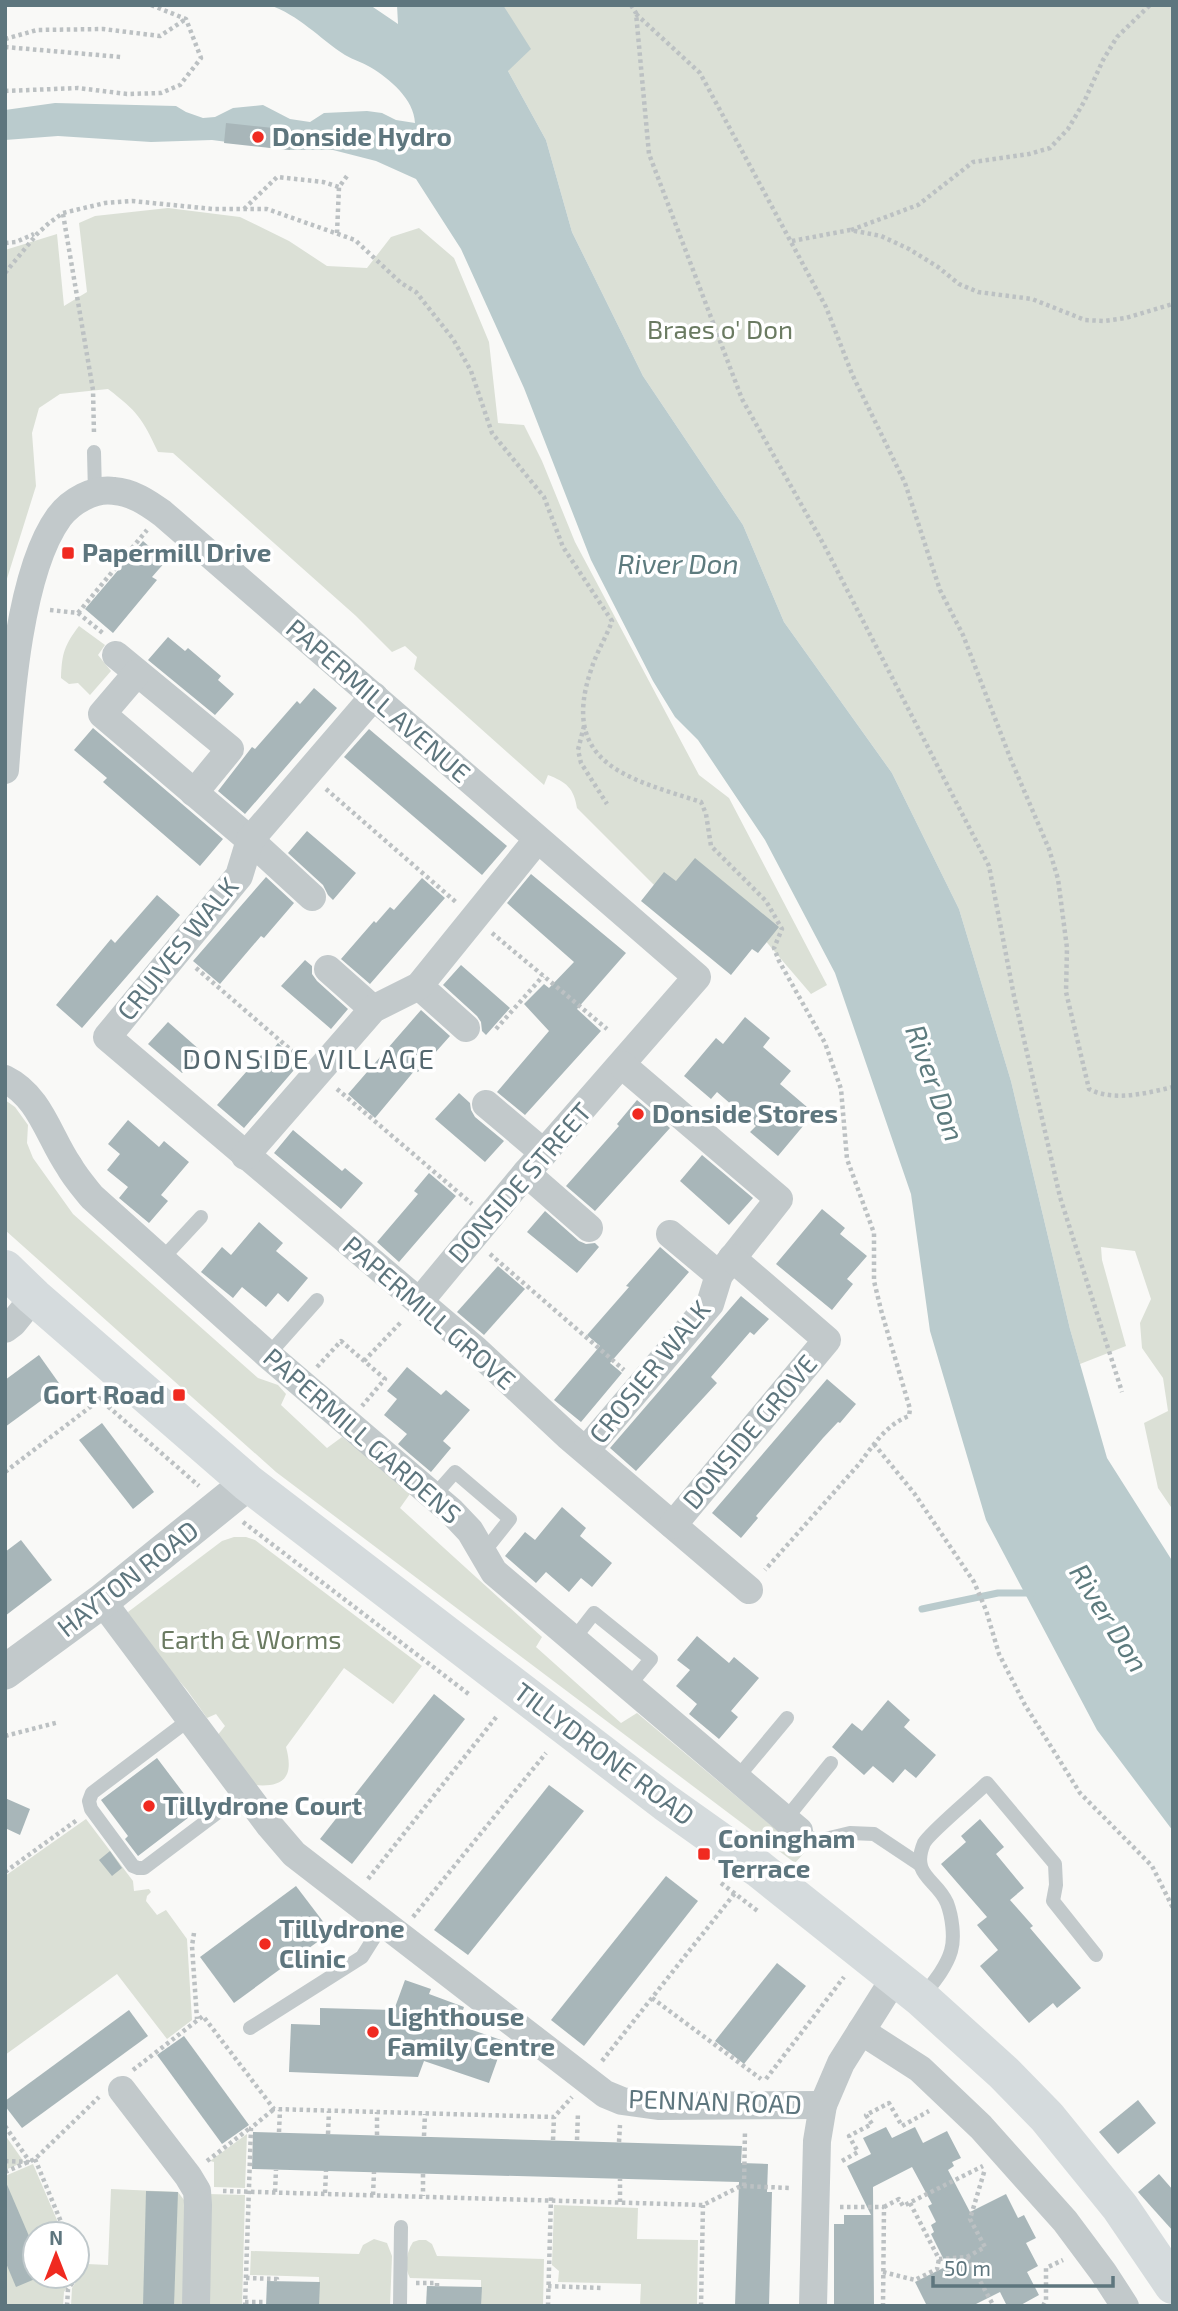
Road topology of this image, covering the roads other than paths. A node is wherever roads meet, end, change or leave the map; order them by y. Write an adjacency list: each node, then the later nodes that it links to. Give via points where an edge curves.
1 (94, 452): 2 (lane)
2 (94, 493): 3 (street, PAPERMILL AVENUE, via 113,490 131,495 162,513); 4 (street, via 76,500 59,517 35,571 19,643)
3 (374, 696): 7 (street, CRUIVES WALK); 8 (street, PAPERMILL AVENUE)
4 (7, 738): 5 (street)
5 (5, 770)
6 (194, 793): 6 (street, via 102,714 127,664 230,749); 7 (street)
7 (250, 840): 9 (street); 15 (street, CRUIVES WALK, via 239,876)
8 (537, 840): 10 (street, PAPERMILL AVENUE); 12 (street)
9 (312, 897)
10 (650, 936): 16 (street, DONSIDE STREET, via 697,977)
11 (328, 969): 13 (street)
12 (419, 986): 13 (street); 14 (street)
13 (373, 1009): 19 (street)
14 (466, 1028)
15 (107, 1037): 19 (street, PAPERMILL GROVE)
16 (622, 1065): 20 (street, DONSIDE STREET); 25 (street, CROSIER WALK, via 779,1199)
17 (5, 1079): 24 (street, PAPERMILL GARDENS, via 30,1098 92,1197)
18 (486, 1104): 20 (street)
19 (245, 1156): 29 (street, PAPERMILL GROVE)
20 (535, 1163): 22 (street); 29 (street, DONSIDE STREET)
21 (201, 1217): 24 (lane)
22 (589, 1228)
23 (670, 1234): 25 (street)
24 (161, 1260): 31 (street, PAPERMILL GARDENS)
25 (726, 1267): 32 (street, CROSIER WALK, via 710,1304); 35 (street, DONSIDE GROVE, via 827,1340)
26 (5, 1269): 27 (main road, TILLYDRONE ROAD)
27 (34, 1297): 30 (street); 33 (main road, TILLYDRONE ROAD, via 110,1386)
28 (317, 1300): 31 (lane)
29 (418, 1302): 32 (street, PAPERMILL GROVE)
30 (5, 1329)
31 (268, 1355): 34 (street, PAPERMILL GARDENS)
32 (586, 1450): 35 (street, PAPERMILL GROVE)
33 (235, 1495): 38 (street, HAYTON ROAD); 49 (main road, TILLYDRONE ROAD, via 759,1869)
34 (433, 1497): 36 (street, PAPERMILL GARDENS, via 470,1531); 36 (lane, via 455,1472 510,1519)
35 (673, 1525): 37 (street, PAPERMILL GROVE)
36 (483, 1553): 43 (street, PAPERMILL GARDENS, via 494,1572)
37 (749, 1590)
38 (102, 1601): 39 (street, HAYTON ROAD); 41 (street, PENNAN ROAD)
39 (5, 1672)
40 (787, 1718): 43 (lane)
41 (190, 1719): 44 (street, PENNAN ROAD); 44 (lane, via 92,1793 92,1809 133,1866 144,1868)
42 (831, 1763): 45 (lane)
43 (737, 1778): 45 (street, PAPERMILL GARDENS)
44 (245, 1792): 47 (street, PENNAN ROAD, via 294,1854)
45 (792, 1826): 46 (lane, via 817,1841 874,1833)
46 (919, 1864): 48 (lane, via 925,1841 987,1783 1055,1864 1053,1900); 49 (lane, via 947,1903 951,1951 941,1971)
47 (392, 1928): 50 (lane, via 362,1957); 53 (street, PENNAN ROAD, via 586,2081 622,2101)
48 (1096, 1955)
49 (898, 1992): 51 (street); 55 (main road, TILLYDRONE ROAD, via 1004,2073 1047,2117 1121,2207)
50 (250, 2028)
51 (861, 2031): 53 (street); 59 (street, via 920,2069 1002,2148 1086,2248)
52 (122, 2090): 56 (street, via 192,2183 198,2205)
53 (823, 2105): 58 (street, via 818,2132)
54 (401, 2227): 57 (lane)
55 (1173, 2285)
56 (196, 2306)
57 (400, 2306)
58 (813, 2306)
59 (1125, 2306)

